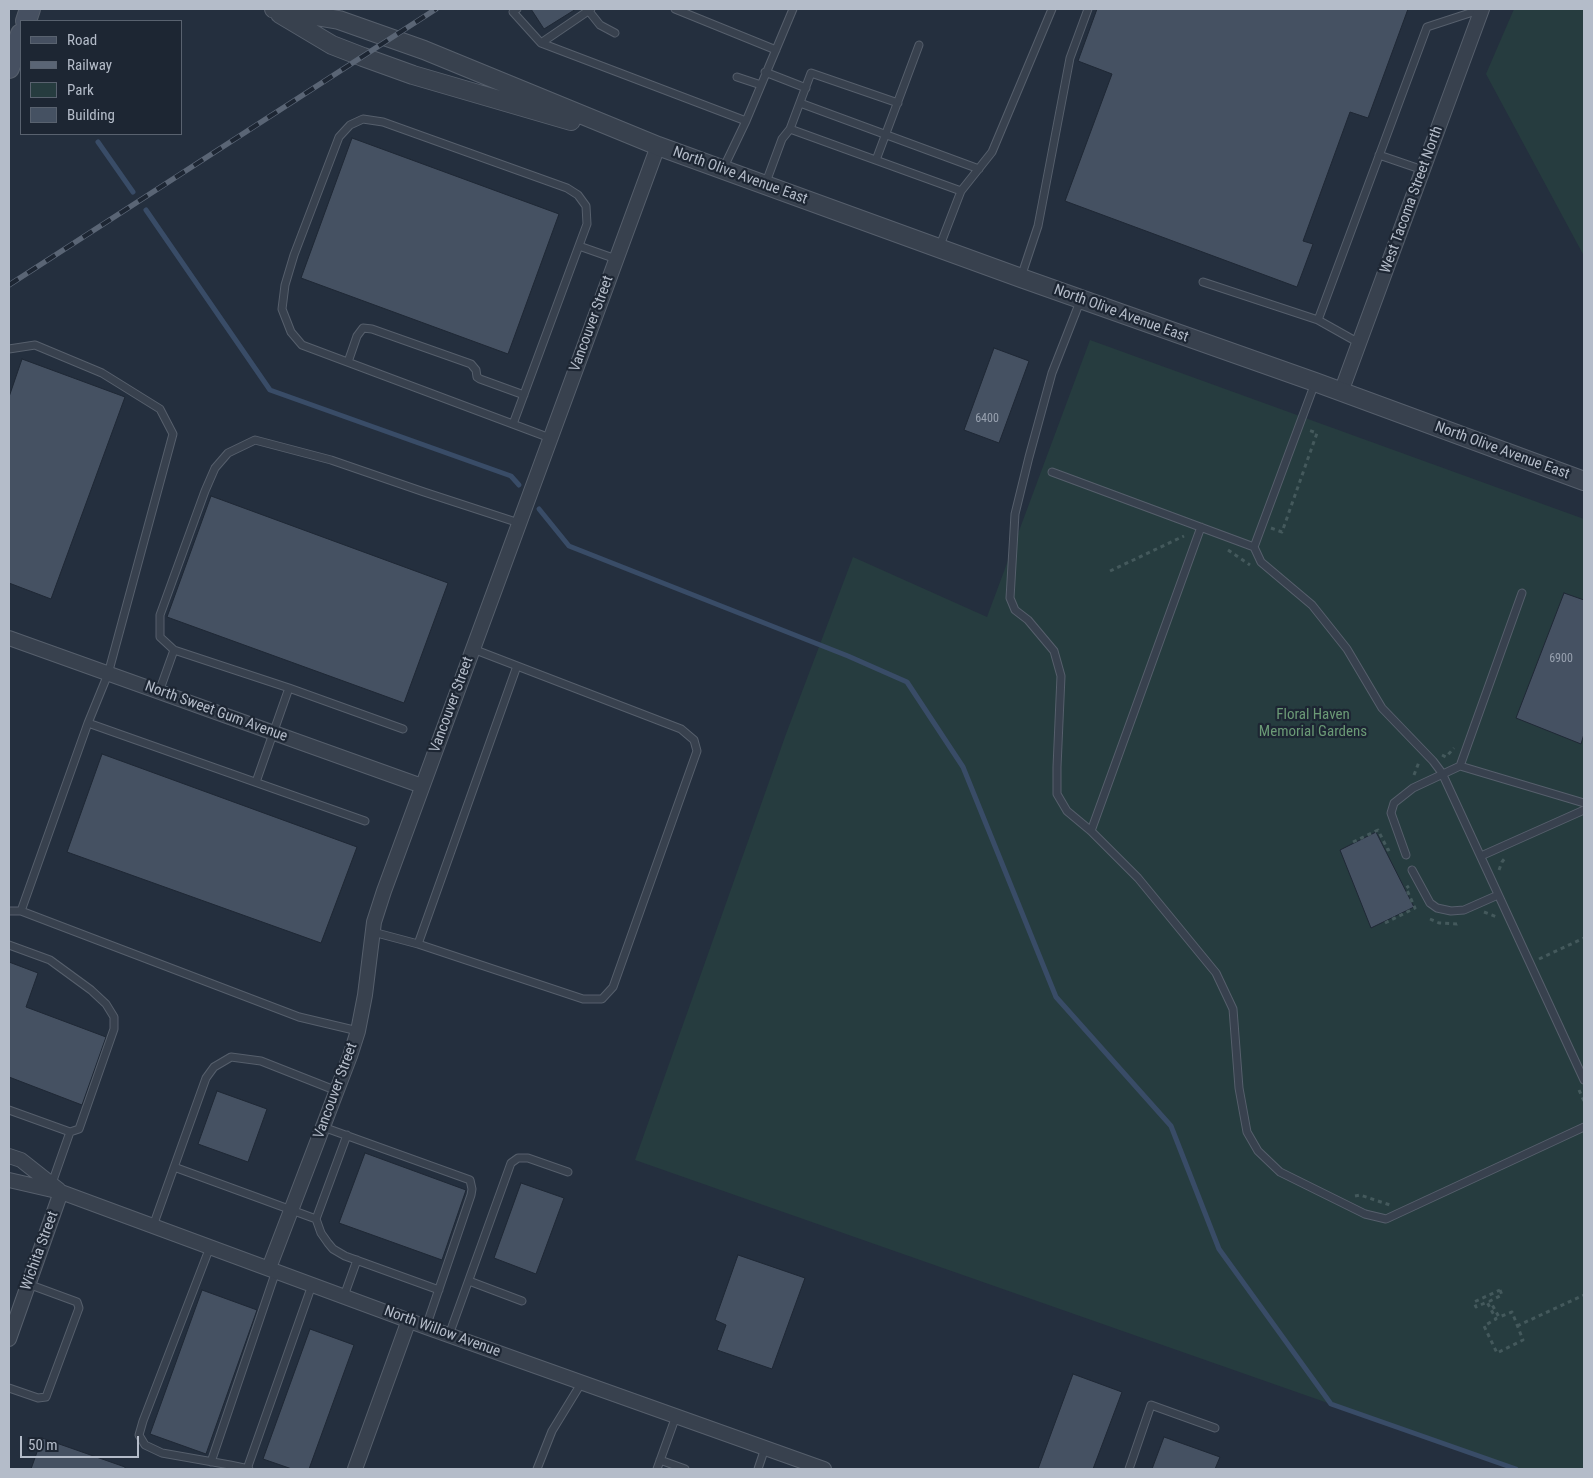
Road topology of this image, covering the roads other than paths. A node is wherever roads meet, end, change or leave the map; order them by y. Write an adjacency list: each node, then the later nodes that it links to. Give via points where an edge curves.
1 (272, 9): 24 (street, North Olive Avenue East, via 348,23 424,50); 24 (street, North Olive Avenue East, via 332,45 405,72)
2 (518, 9): 11 (lane, via 513,12)
3 (675, 9): 13 (lane)
4 (793, 9): 13 (lane)
5 (1052, 9): 27 (lane, via 992,152)
6 (1088, 9): 35 (lane, via 1070,58 1038,226)
7 (1482, 9): 25 (lane, via 1427,27); 29 (street, West Tacoma Street North)
8 (590, 10): 9 (lane, via 600,26); 11 (lane)
9 (615, 33)
10 (20, 37): 14 (main road)
11 (541, 43): 21 (lane)
12 (919, 45): 20 (lane)
13 (776, 50): 15 (lane)
14 (9, 68)
15 (765, 72): 17 (lane); 18 (lane)
16 (737, 77): 17 (lane)
17 (761, 85): 21 (lane)
18 (806, 88): 19 (lane); 20 (lane, via 811,73)
19 (800, 102): 22 (lane); 23 (lane)
20 (898, 103): 23 (lane)
21 (746, 121): 28 (lane)
22 (790, 129): 26 (lane); 30 (lane, via 782,139)
23 (885, 135): 26 (lane); 27 (lane)
24 (658, 146): 28 (street, North Olive Avenue East); 34 (street, Vancouver Street)
25 (1380, 155): 29 (lane); 38 (lane)
26 (876, 160): 31 (lane)
27 (979, 169): 31 (lane)
28 (723, 170): 30 (street, North Olive Avenue East)
29 (1423, 170): 39 (street, West Tacoma Street North)
30 (765, 185): 33 (street, North Olive Avenue East)
31 (961, 191): 33 (lane)
32 (579, 246): 34 (lane); 41 (lane, via 587,224 586,206 567,188 382,122 363,119 350,124 339,137 294,255 284,285 282,309 291,332 302,345); 44 (lane)
33 (939, 248): 35 (street, North Olive Avenue East)
34 (616, 259): 46 (street, Vancouver Street)
35 (1020, 278): 37 (street, North Olive Avenue East)
36 (1203, 282): 38 (lane)
37 (1080, 299): 42 (street, North Olive Avenue East); 70 (lane, via 1052,373 1015,514 1010,598 1015,610 1054,650 1061,676 1058,794 1067,811)
38 (1318, 320): 39 (lane)
39 (1359, 343): 43 (street, West Tacoma Street North)
40 (9, 349): 57 (lane, via 35,345 102,373 160,409 173,434)
41 (348, 362): 44 (lane, via 357,336 363,328 372,329 471,364 480,379); 45 (lane)
42 (1315, 382): 43 (street, North Olive Avenue East); 51 (lane)
43 (1341, 392): 48 (street, North Olive Avenue East)
44 (524, 395): 45 (lane)
45 (513, 424): 46 (lane)
46 (550, 438): 49 (street, Vancouver Street)
47 (1052, 472): 50 (lane)
48 (1584, 481)
49 (519, 523): 54 (street, Vancouver Street); 55 (lane, via 331,460 255,440 228,453 215,468 205,491 160,615 160,637)
50 (1201, 527): 51 (lane); 70 (lane)
51 (1254, 547): 64 (lane, via 1261,562 1312,605 1346,649 1382,708)
52 (1522, 593): 63 (lane)
53 (9, 638): 57 (street, North Sweet Gum Avenue)
54 (473, 649): 56 (lane); 66 (street, Vancouver Street)
55 (174, 650): 58 (lane); 59 (lane)
56 (517, 666): 78 (lane); 78 (lane, via 681,729 694,740 697,751 613,988 602,999 583,999)
57 (108, 674): 59 (street, North Sweet Gum Avenue); 60 (lane)
58 (289, 688): 61 (lane); 62 (lane)
59 (159, 692): 62 (street, North Sweet Gum Avenue)
60 (88, 723): 65 (lane); 76 (lane)
61 (403, 730)
62 (272, 732): 65 (lane); 66 (street, North Sweet Gum Avenue)
63 (1460, 766): 64 (lane); 67 (lane)
64 (1442, 773): 71 (lane, via 1413,788 1394,803 1391,813); 72 (lane)
65 (256, 782): 69 (lane)
66 (422, 786): 77 (street, Vancouver Street, via 384,891)
67 (1584, 803)
68 (1584, 810): 72 (lane)
69 (366, 821)
70 (1091, 830): 85 (lane, via 1138,878 1216,973 1232,1010 1239,1088 1247,1132 1258,1152 1280,1172 1365,1214 1386,1219)
71 (1406, 856)
72 (1481, 856): 74 (lane)
73 (1412, 870): 74 (lane, via 1430,903 1437,908 1464,910)
74 (1498, 895): 81 (lane)
75 (9, 910): 76 (lane)
76 (21, 911): 80 (lane, via 299,1016)
77 (373, 932): 78 (lane); 80 (street, Vancouver Street)
78 (418, 944)
79 (9, 945): 86 (lane, via 50,960 91,990 106,1004 114,1018 114,1029 79,1129)
80 (358, 1031): 82 (street, Vancouver Street)
81 (1584, 1080)
82 (337, 1091): 84 (street, Vancouver Street); 89 (lane, via 261,1061 231,1057 214,1067 206,1078)
83 (9, 1110): 86 (lane)
84 (323, 1127): 87 (lane); 93 (street, Vancouver Street)
85 (1584, 1127)
86 (70, 1132): 92 (lane)
87 (347, 1135): 94 (lane); 102 (lane, via 470,1180 471,1195)
88 (9, 1156): 92 (street, North Willow Avenue, via 21,1160)
89 (174, 1167): 93 (lane); 95 (lane)
90 (568, 1172): 99 (lane, via 528,1158 518,1158 511,1163)
91 (9, 1180): 92 (street, North Willow Avenue)
92 (54, 1189): 95 (street, North Willow Avenue); 100 (street, Wichita Street)
93 (291, 1210): 94 (lane); 98 (street, Vancouver Street)
94 (316, 1220): 97 (lane, via 333,1249)
95 (153, 1226): 96 (street, North Willow Avenue)
96 (210, 1247): 98 (street, North Willow Avenue); 116 (lane, via 139,1435 145,1444 162,1453)
97 (357, 1260): 102 (lane); 103 (lane)
98 (272, 1270): 101 (street, North Willow Avenue); 116 (lane)
99 (469, 1281): 104 (lane); 108 (lane)
100 (28, 1284): 106 (street, Wichita Street); 111 (lane, via 77,1302 79,1308 46,1396 38,1398)
101 (312, 1285): 103 (street, North Willow Avenue); 117 (lane)
102 (439, 1290): 107 (lane)
103 (344, 1296): 105 (street, North Willow Avenue)
104 (522, 1302)
105 (409, 1320): 107 (street, North Willow Avenue); 118 (street)
106 (11, 1324): 109 (street, Wichita Street)
107 (426, 1326): 108 (street, North Willow Avenue)
108 (449, 1335): 110 (street, North Willow Avenue)
109 (9, 1338)
110 (582, 1382): 112 (street, North Willow Avenue); 119 (lane, via 552,1430)
111 (9, 1388)
112 (676, 1416): 114 (street, North Willow Avenue); 115 (lane)
113 (1215, 1428): 124 (lane, via 1151,1405)
114 (766, 1448): 122 (lane); 123 (street, North Willow Avenue)
115 (660, 1460): 120 (lane); 121 (lane)
116 (211, 1462): 117 (lane)
117 (248, 1469)
118 (355, 1469)
119 (537, 1469)
120 (657, 1469)
121 (685, 1469)
122 (758, 1469)
123 (824, 1469)
124 (1129, 1469)

